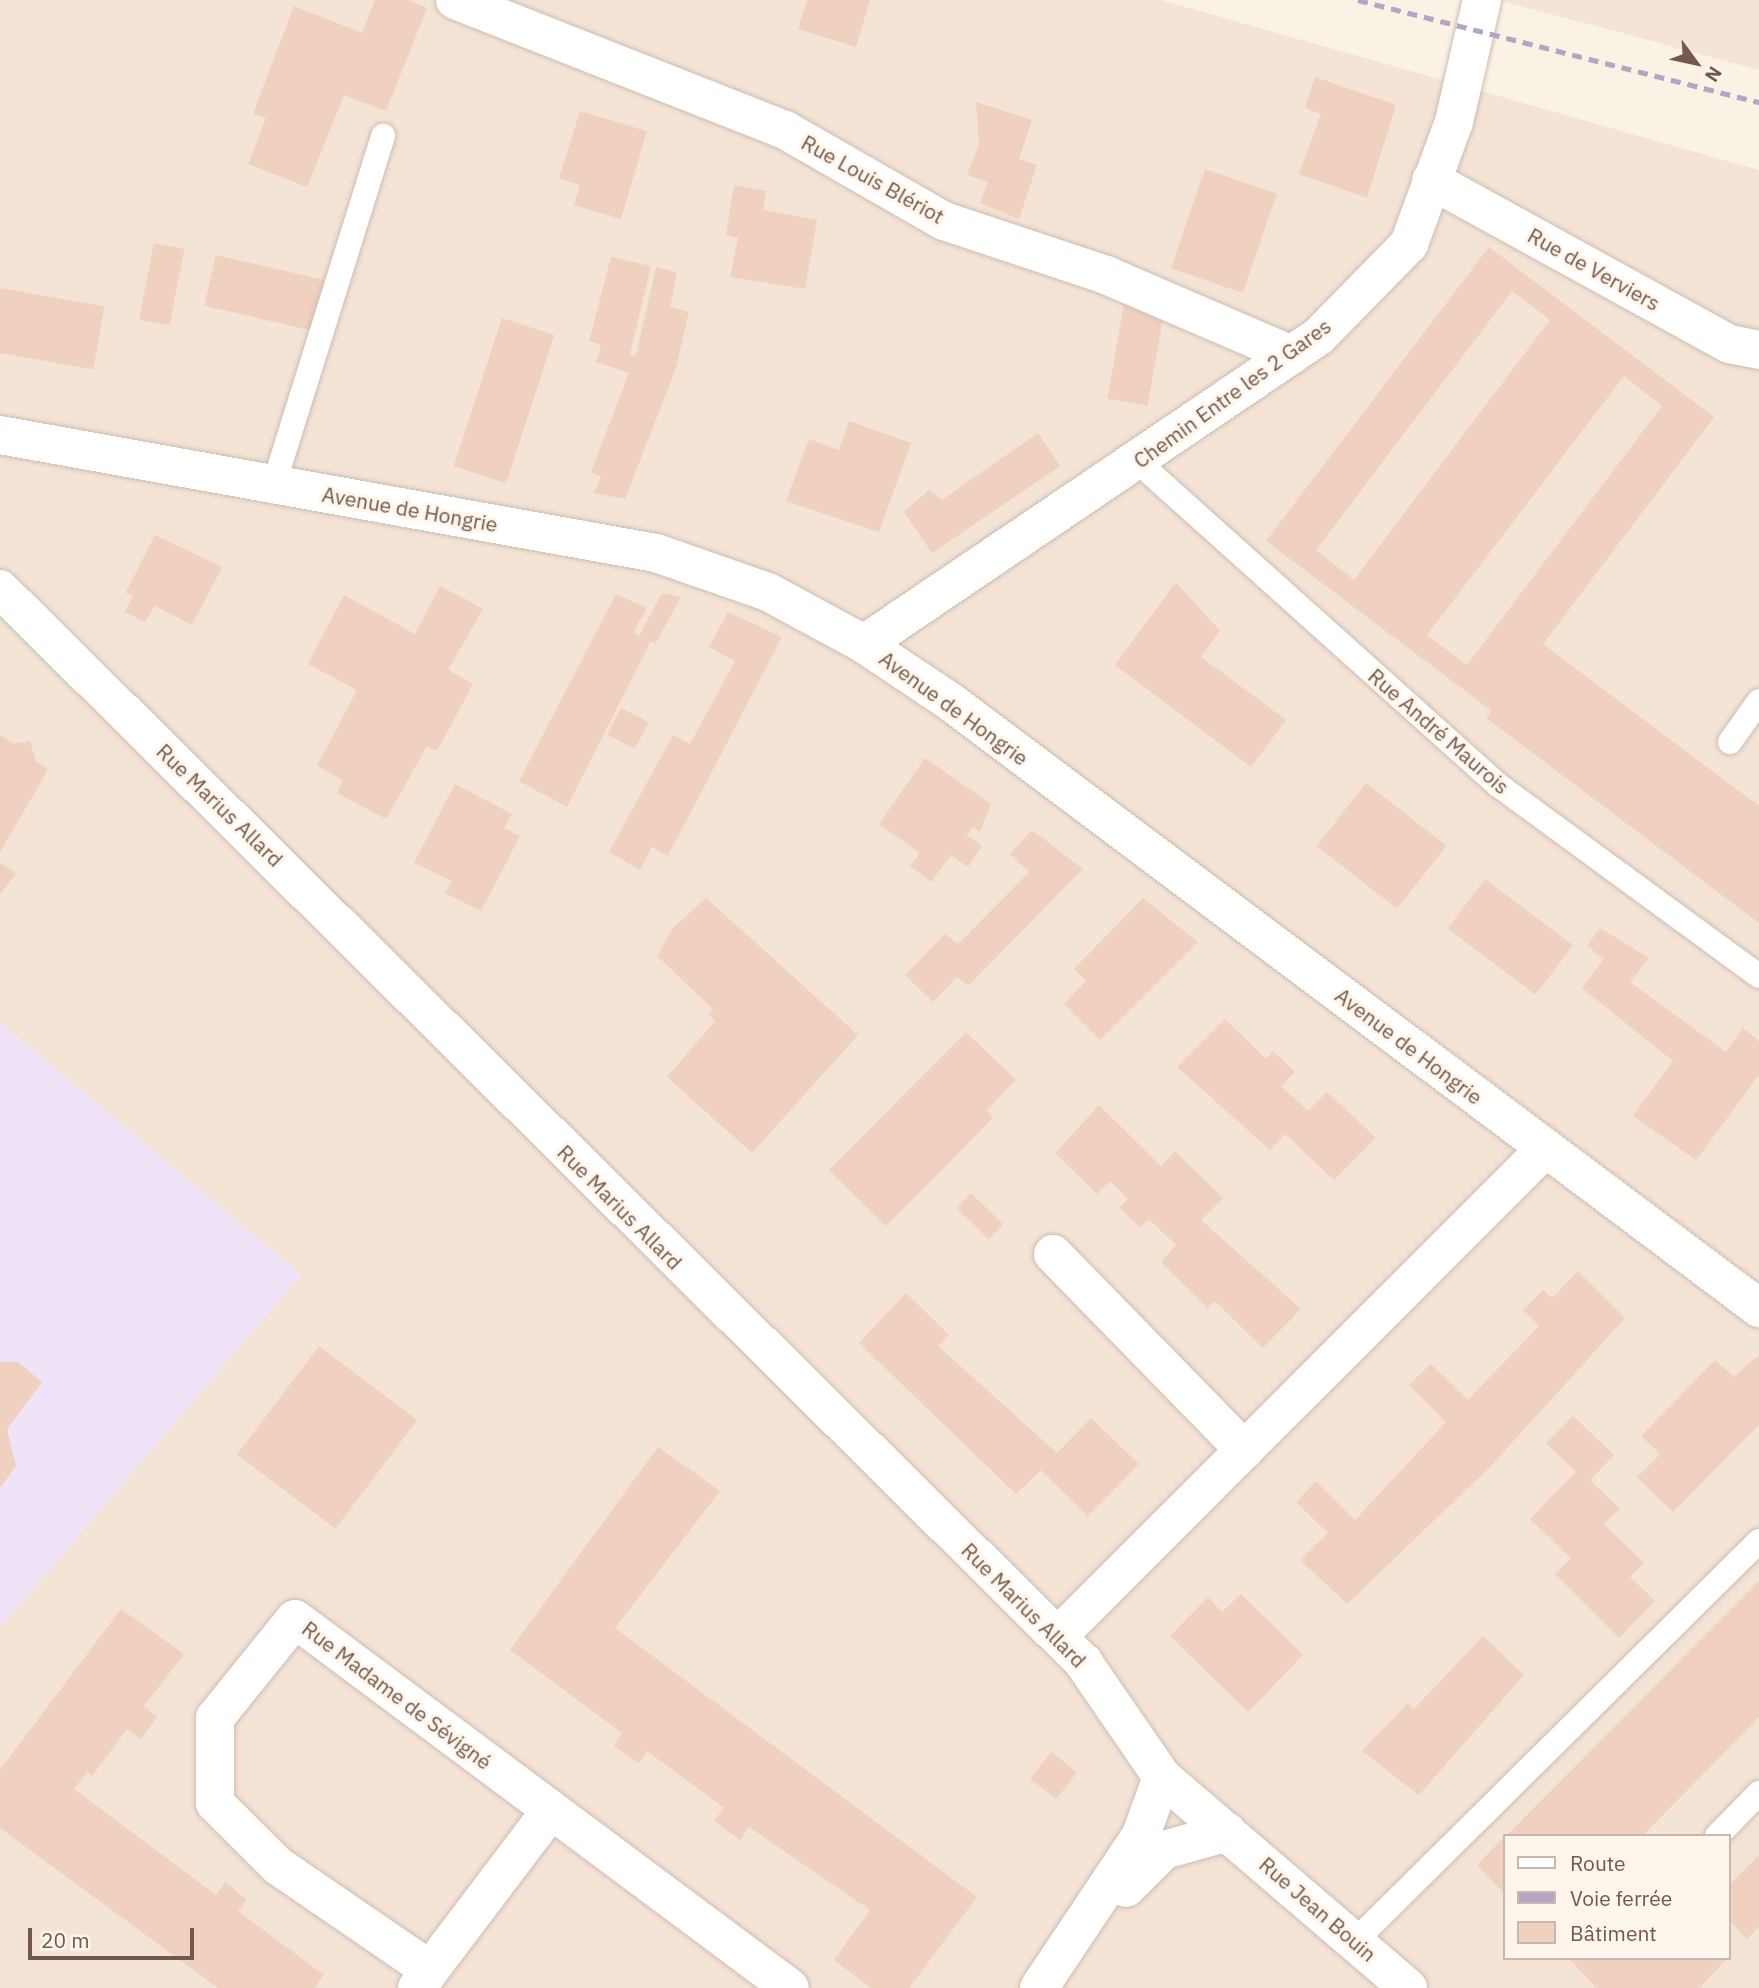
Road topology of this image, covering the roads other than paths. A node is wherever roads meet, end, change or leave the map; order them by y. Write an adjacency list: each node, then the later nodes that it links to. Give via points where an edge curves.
1 (455, 0): 6 (street, Rue Louis Blériot, via 785,130 944,221 1106,275)
2 (1482, 0): 4 (street, Chemin Entre les 2 Gares, via 1454,122)
3 (383, 136): 9 (lane)
4 (1432, 180): 5 (street, Rue de Verviers, via 1729,344); 6 (street, Chemin Entre les 2 Gares, via 1409,244)
5 (1759, 350)
6 (1293, 355): 8 (street, Chemin Entre les 2 Gares)
7 (0, 435): 9 (street, Avenue de Hongrie)
8 (1138, 463): 11 (street, Chemin Entre les 2 Gares); 14 (lane, Rue André Maurois, via 1498,785)
9 (274, 484): 11 (street, Avenue de Hongrie, via 656,553 768,592)
10 (0, 589): 20 (street, Rue Marius Allard)
11 (864, 644): 15 (street, Avenue de Hongrie)
12 (1759, 701): 13 (lane)
13 (1730, 742)
14 (1759, 976)
15 (1546, 1148): 17 (street, Avenue de Hongrie); 18 (street)
16 (1053, 1254): 18 (street)
17 (1759, 1308)
18 (1244, 1450): 20 (street)
19 (1759, 1541): 26 (lane)
20 (1058, 1636): 21 (street, Rue Marius Allard, via 1133,1726)
21 (1162, 1777): 24 (street, Rue Marius Allard); 27 (street, via 1141,1836)
22 (1759, 1793): 25 (lane)
23 (551, 1810): 28 (street, Rue Madame de Sévigné); 28 (street, Rue Madame de Sévigné, via 295,1619 215,1718 215,1803 278,1866); 29 (street, Rue Madame de Sévigné)
24 (1228, 1832): 26 (street, Rue Jean Bouin); 27 (street, via 1164,1850)
25 (1719, 1834)
26 (1356, 1940): 31 (street, Rue Jean Bouin)
27 (1072, 1941): 30 (street)
28 (424, 1979)
29 (790, 1988)
30 (1040, 1988)
31 (1408, 1988)

